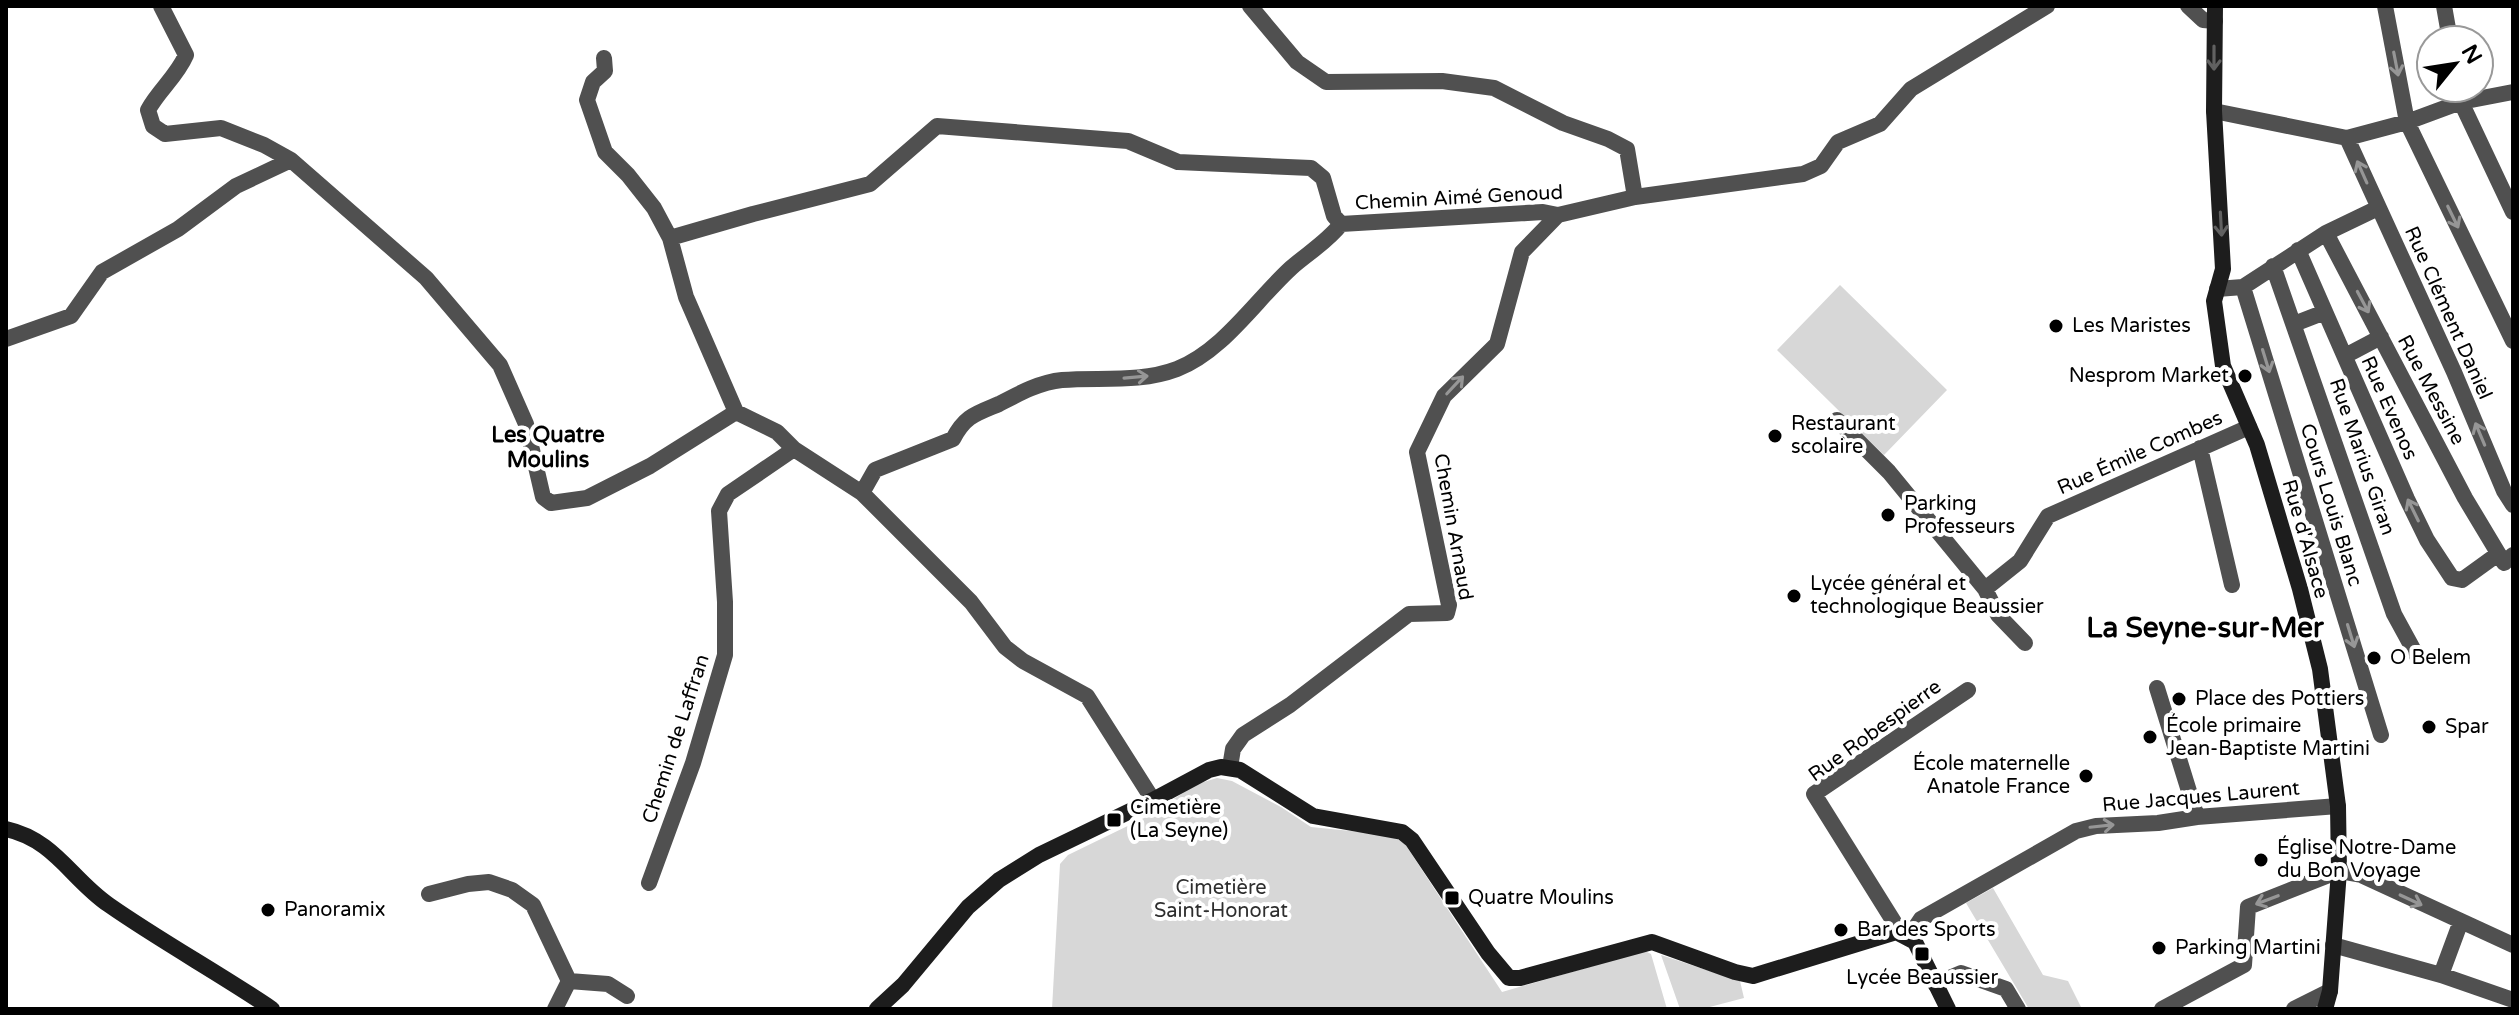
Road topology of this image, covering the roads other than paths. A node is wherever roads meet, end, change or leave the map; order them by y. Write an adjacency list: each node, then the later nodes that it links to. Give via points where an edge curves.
1 (161, 6): 13 (street, via 186,55 148,110 153,126 165,134 221,128)
2 (1250, 6): 14 (street, via 1297,62 1326,82 1442,81 1494,88 1608,139 1627,149)
3 (2047, 6): 14 (street, Chemin Aimé Genoud, via 1911,89 1880,124 1838,142 1821,166 1803,174)
4 (2188, 6): 6 (street, via 2203,20)
5 (2385, 6): 11 (street, one-way to 11)
6 (2215, 13): 10 (street, Rue d'Alsace, one-way to 10)
7 (604, 58): 20 (street, via 605,71 593,82 587,100 605,152 654,208)
8 (2442, 104): 11 (street)
9 (2464, 104): 16 (street)
10 (2214, 111): 12 (street); 24 (street, Rue d'Alsace, one-way to 24, via 2223,269)
11 (2407, 122): 12 (street); 29 (street, one-way to 29)
12 (2347, 138): 15 (street, Rue Clément Daniel, one-way to 12)
13 (291, 160): 28 (street, via 236,186 178,229 102,272 71,316); 31 (street, via 426,278 500,365 526,424 543,497 551,503 587,498)
14 (1635, 197): 17 (street, Chemin Aimé Genoud)
15 (2378, 208): 19 (street); 37 (street, Rue Clément Daniel, one-way to 15)
16 (2513, 212)
17 (1558, 215): 18 (street, Chemin Aimé Genoud); 46 (street, Chemin Arnaud, one-way to 17, via 1243,735 1409,614 1447,613 1417,452 1444,396 1497,344 1522,252)
18 (1341, 224): 20 (street, via 1323,178 1311,168 1178,162 1128,141 937,126 870,184); 36 (street, Chemin Aimé Genoud, one-way to 18, via 875,470 953,439 963,420 1032,388 1059,380 1147,377 1197,359)
19 (2326, 233): 21 (street); 27 (street, Rue Messine, one-way to 27)
20 (670, 238): 31 (street, via 686,297)
21 (2298, 250): 22 (street); 25 (street, Rue Evenos)
22 (2273, 266): 23 (street); 26 (street, Rue Marius Giran)
23 (2243, 287): 24 (street); 45 (street, Cours Louis Blanc, one-way to 45)
24 (2217, 289): 33 (street, Rue d'Alsace, via 2223,366)
25 (2325, 312): 26 (street); 30 (street, Rue Evenos)
26 (2294, 324): 42 (street, Rue Marius Giran, via 2394,614)
27 (2381, 337): 30 (street); 38 (street, Rue Messine, via 2465,498)
28 (6, 339)
29 (2513, 341)
30 (2345, 356): 38 (street, Rue Evenos, one-way to 30, via 2462,580 2452,578 2407,499)
31 (736, 412): 35 (street, via 777,432)
32 (1837, 420): 40 (street, via 1889,472)
33 (2249, 427): 34 (street, Rue Émile Combes); 48 (street, Rue d'Alsace, via 2320,669)
34 (2200, 448): 39 (street); 40 (street, Rue Émile Combes, via 2048,516 2020,561)
35 (794, 449): 36 (street); 52 (street, Chemin de Laffran, via 728,494 719,511 725,655)
36 (862, 493): 47 (street, via 971,602 1005,647 1087,696)
37 (2513, 505)
38 (2505, 557)
39 (2232, 585)
40 (1985, 589): 41 (street, via 1998,615)
41 (2025, 643)
42 (2418, 658)
43 (2157, 688): 49 (street)
44 (1968, 690): 55 (street, Rue Robespierre, via 1814,794)
45 (2381, 735)
46 (1230, 767): 47 (street, via 1209,770); 55 (street, via 1313,816 1402,832 1509,978 1652,942 1753,976)
47 (1153, 800): 66 (street, via 999,880)
48 (2338, 806): 49 (street, Rue Jacques Laurent); 51 (street, Rue d'Alsace)
49 (2197, 817): 55 (street, Rue Jacques Laurent, one-way to 49, via 2076,831)
50 (6, 829): 64 (street, via 45,845 106,903)
51 (2339, 871): 54 (street, one-way to 54, via 2361,875); 56 (street, Rue d'Alsace); 69 (street, one-way to 69, via 2248,907 2244,965)
52 (649, 883)
53 (429, 894): 59 (street, via 489,882 512,890 533,905)
54 (2461, 921): 57 (street); 58 (street)
55 (1902, 934): 60 (street, via 1922,954)
56 (2333, 945): 58 (street); 61 (street, Rue d'Alsace)
57 (2513, 945)
58 (2441, 975): 63 (street)
59 (569, 981): 62 (street, via 608,984); 65 (street)
60 (1935, 984): 67 (street); 68 (street, via 1961,973 2006,989)
61 (2330, 991): 70 (street); 71 (street, Rue d'Alsace)
62 (627, 996)
63 (2513, 1000)
64 (272, 1009)
65 (555, 1009)
66 (877, 1009)
67 (1948, 1009)
68 (2018, 1009)
69 (2162, 1009)
70 (2294, 1009)
71 (2325, 1009)

